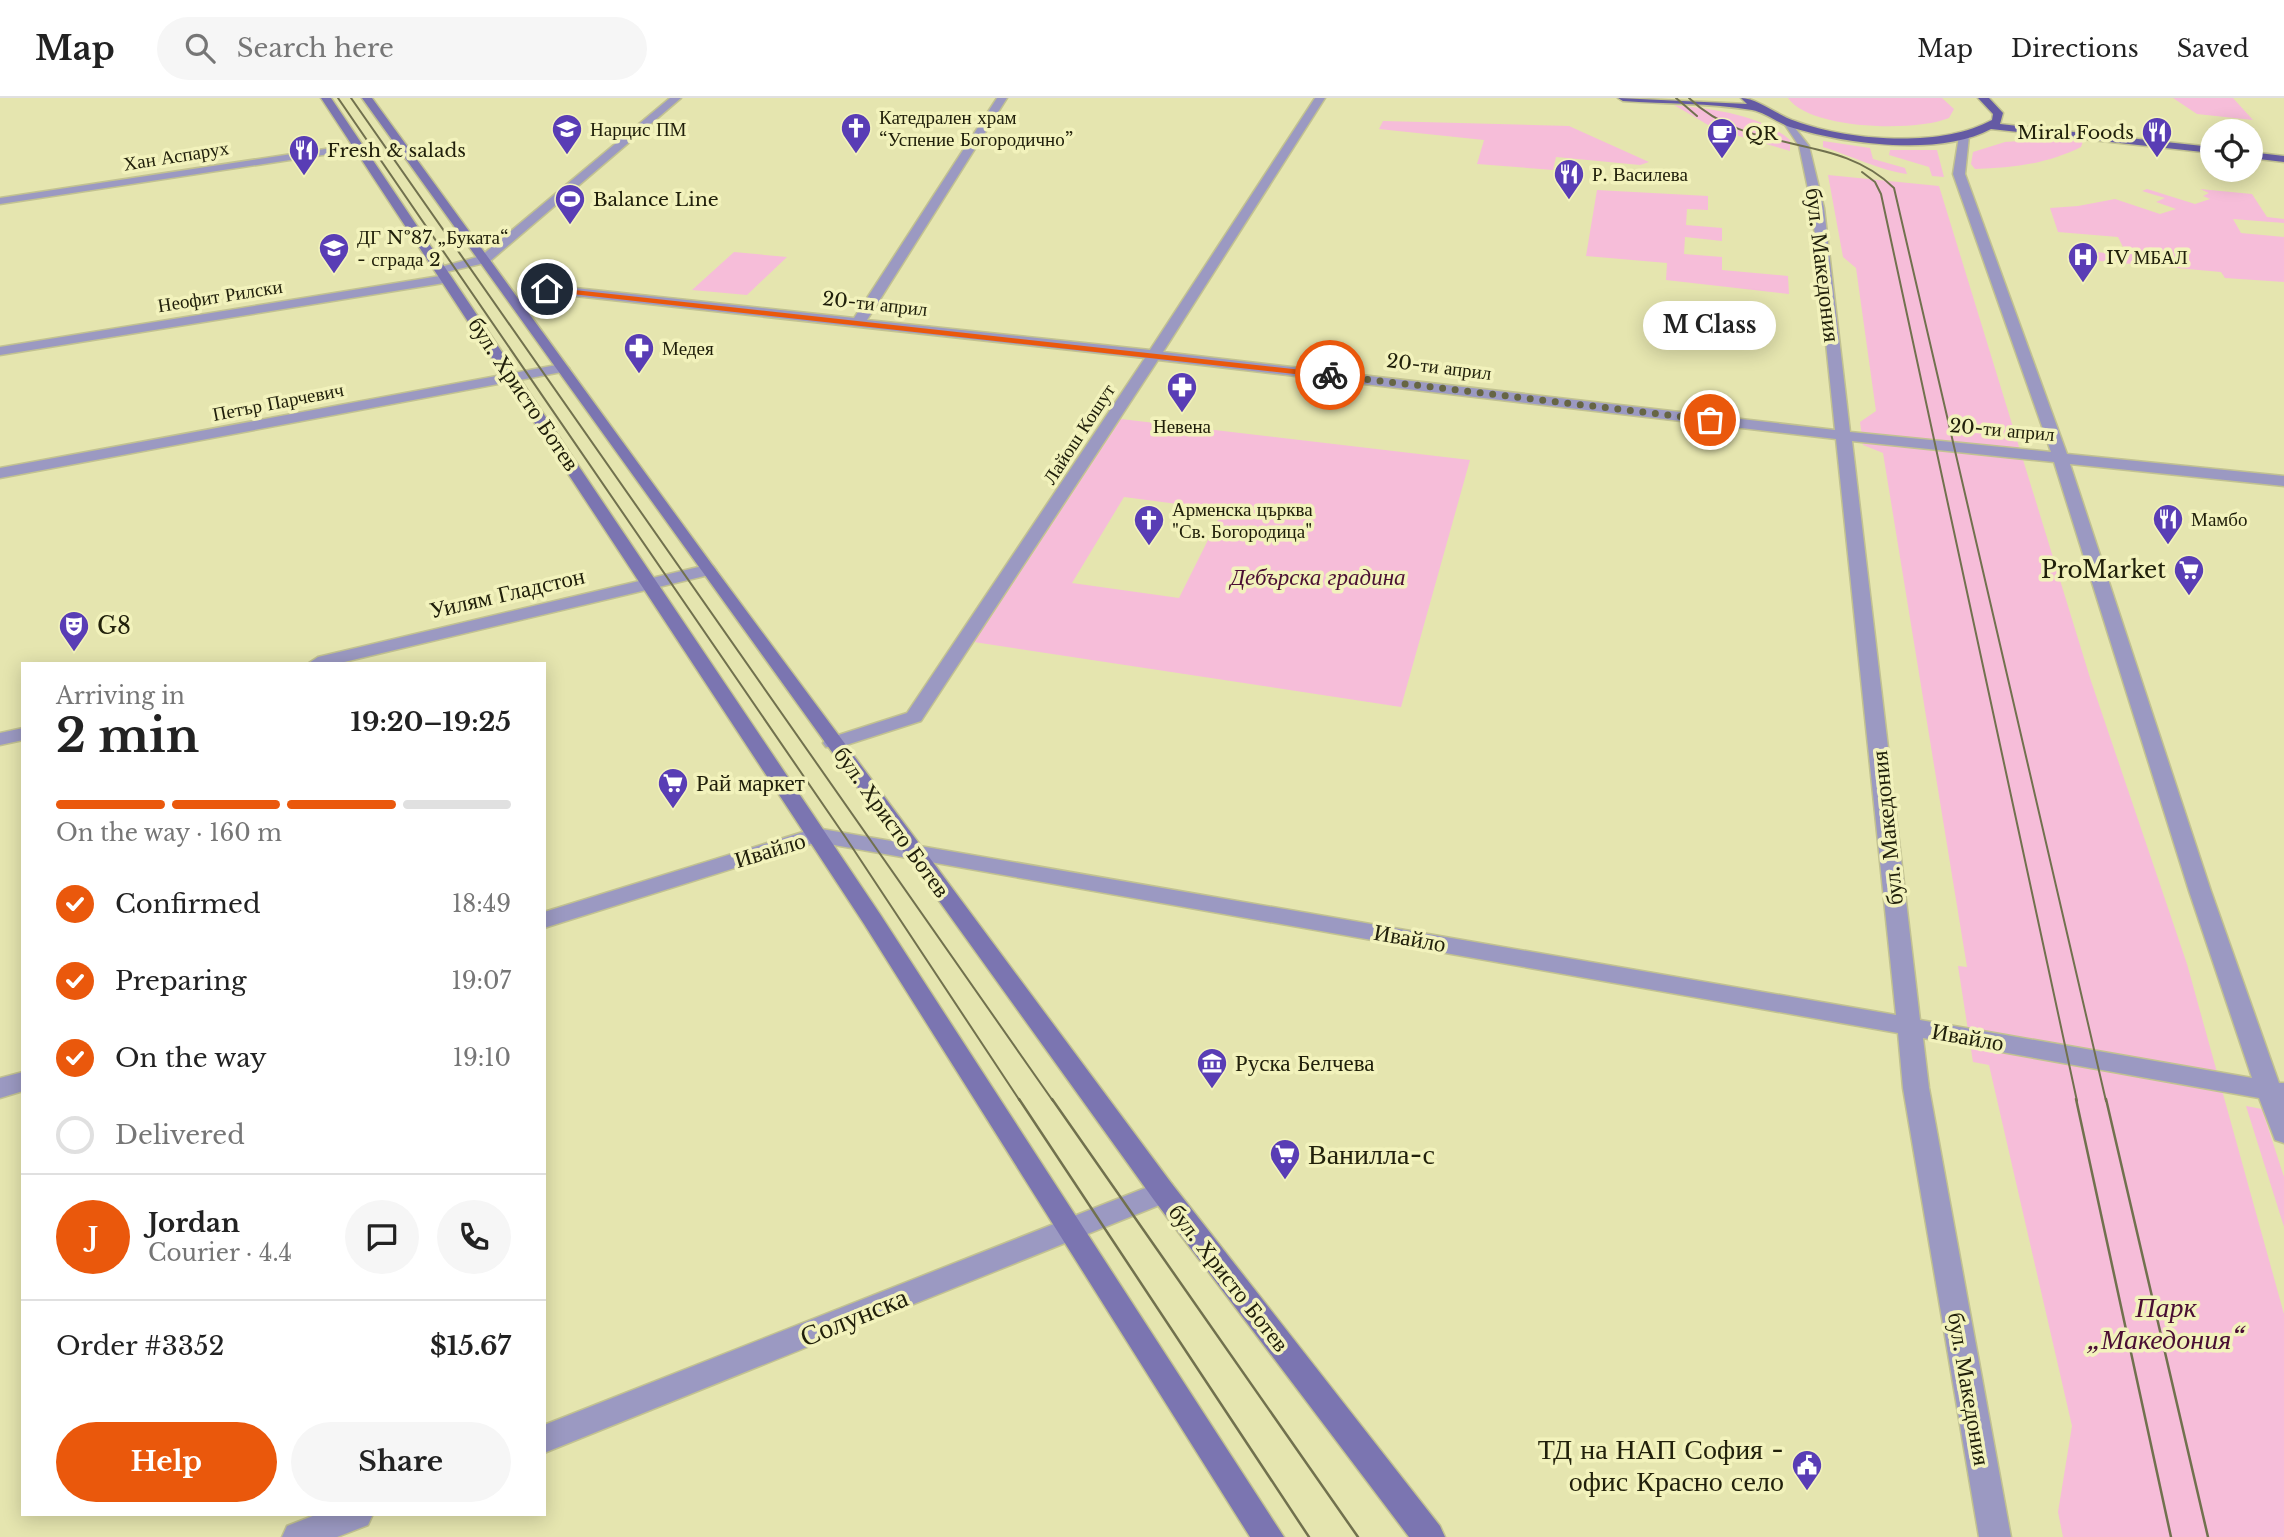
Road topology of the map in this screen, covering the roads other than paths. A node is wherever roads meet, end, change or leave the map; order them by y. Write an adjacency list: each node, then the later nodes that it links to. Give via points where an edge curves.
1 (326, 98): 18 (main road, бул. Христо Ботев)
2 (367, 98): 24 (main road, бул. Христо Ботев)
3 (676, 98): 24 (street)
4 (1002, 98): 27 (street)
5 (1320, 98): 29 (street, Лайош Кошут)
6 (1623, 98): 9 (main road)
7 (1746, 98): 9 (main road)
8 (1983, 98): 10 (main road)
9 (1754, 107): 12 (main road)
10 (1997, 110): 11 (main road); 13 (main road)
11 (2008, 112)
12 (1788, 122): 15 (main road, via 1876,139); 32 (street, бул. Македония, via 1804,146 1814,187)
13 (1992, 126): 15 (main road); 20 (main road)
14 (2157, 131): 16 (main road)
15 (1964, 136): 33 (street, via 1959,174)
16 (2200, 136)
17 (2263, 145): 19 (main road)
18 (358, 147): 23 (street, Хан Аспарух); 25 (main road, бул. Христо Ботев)
19 (2284, 147)
20 (2200, 149)
21 (2263, 157): 22 (main road)
22 (2284, 159)
23 (0, 201)
24 (485, 259): 25 (street, Неофит Рилски); 30 (main road, бул. Христо Ботев)
25 (444, 275): 28 (street, Неофит Рилски); 31 (main road, бул. Христо Ботев)
26 (547, 289): 27 (street, 20-ти април)
27 (858, 323): 29 (street, 20-ти април)
28 (0, 351)
29 (1154, 355): 32 (street, 20-ти април); 41 (street, Лайош Кошут, via 914,717)
30 (562, 368): 31 (street, Петър Парчевич); 36 (main road, бул. Христо Ботев)
31 (514, 377): 34 (street, Петър Парчевич); 37 (main road, бул. Христо Ботев)
32 (1845, 436): 33 (street, 20-ти април); 45 (street, бул. Македония)
33 (2060, 456): 35 (street, 20-ти април); 48 (street, via 2200,891)
34 (0, 473)
35 (2284, 481)
36 (706, 570): 37 (street, Уилям Гладстон); 41 (main road, бул. Христо Ботев)
37 (649, 584): 38 (street, Уилям Гладстон); 42 (main road, бул. Христо Ботев)
38 (322, 662)
39 (21, 734): 40 (street)
40 (0, 739)
41 (833, 743): 43 (main road, бул. Христо Ботев)
42 (816, 835): 43 (street, Ивайло); 44 (street, Ивайло); 51 (main road, бул. Христо Ботев)
43 (911, 847): 45 (street, Ивайло); 50 (main road, бул. Христо Ботев)
44 (546, 919)
45 (1909, 1027): 48 (street, Ивайло); 57 (street, бул. Македония)
46 (21, 1081): 47 (street)
47 (0, 1088)
48 (2277, 1092): 49 (street)
49 (2284, 1133)
50 (1163, 1192): 51 (street, Солунска); 56 (main road, бул. Христо Ботев)
51 (1073, 1230): 52 (street, Солунска); 55 (main road, бул. Христо Ботев)
52 (546, 1438)
53 (352, 1516): 54 (street)
54 (298, 1537)
55 (1268, 1537)
56 (1429, 1537)
57 (1995, 1537)

